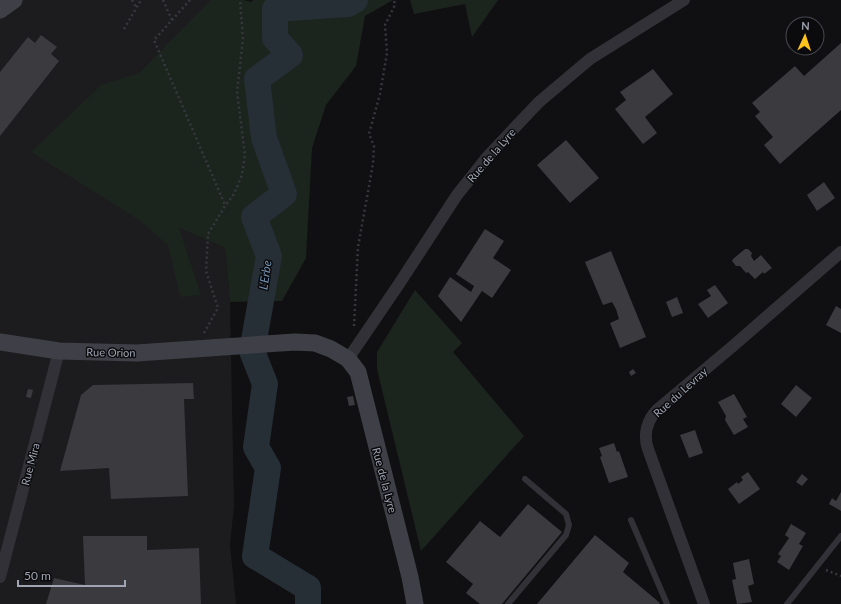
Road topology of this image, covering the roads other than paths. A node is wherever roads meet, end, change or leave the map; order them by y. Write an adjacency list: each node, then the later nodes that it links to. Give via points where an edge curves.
1 (14, 0): 3 (street)
2 (684, 0): 8 (street, Rue de la Lyre, via 590,59 539,102 488,156 457,195)
3 (0, 10)
4 (841, 252): 16 (street, Rue du Levray, via 658,409 647,426 648,449)
5 (0, 342): 7 (street, Rue Orion)
6 (274, 344): 7 (street, Rue Orion, via 137,353); 8 (street, Rue de la Lyre, via 315,343)
7 (59, 352): 12 (street, Rue Mira)
8 (348, 359): 13 (street, Rue de la Lyre, via 358,372)
9 (524, 478): 14 (lane, via 566,514 569,525 566,535)
10 (631, 520): 15 (lane)
11 (841, 536): 17 (lane)
12 (0, 577)
13 (415, 604)
14 (508, 604)
15 (667, 604)
16 (704, 604)
17 (787, 604)

